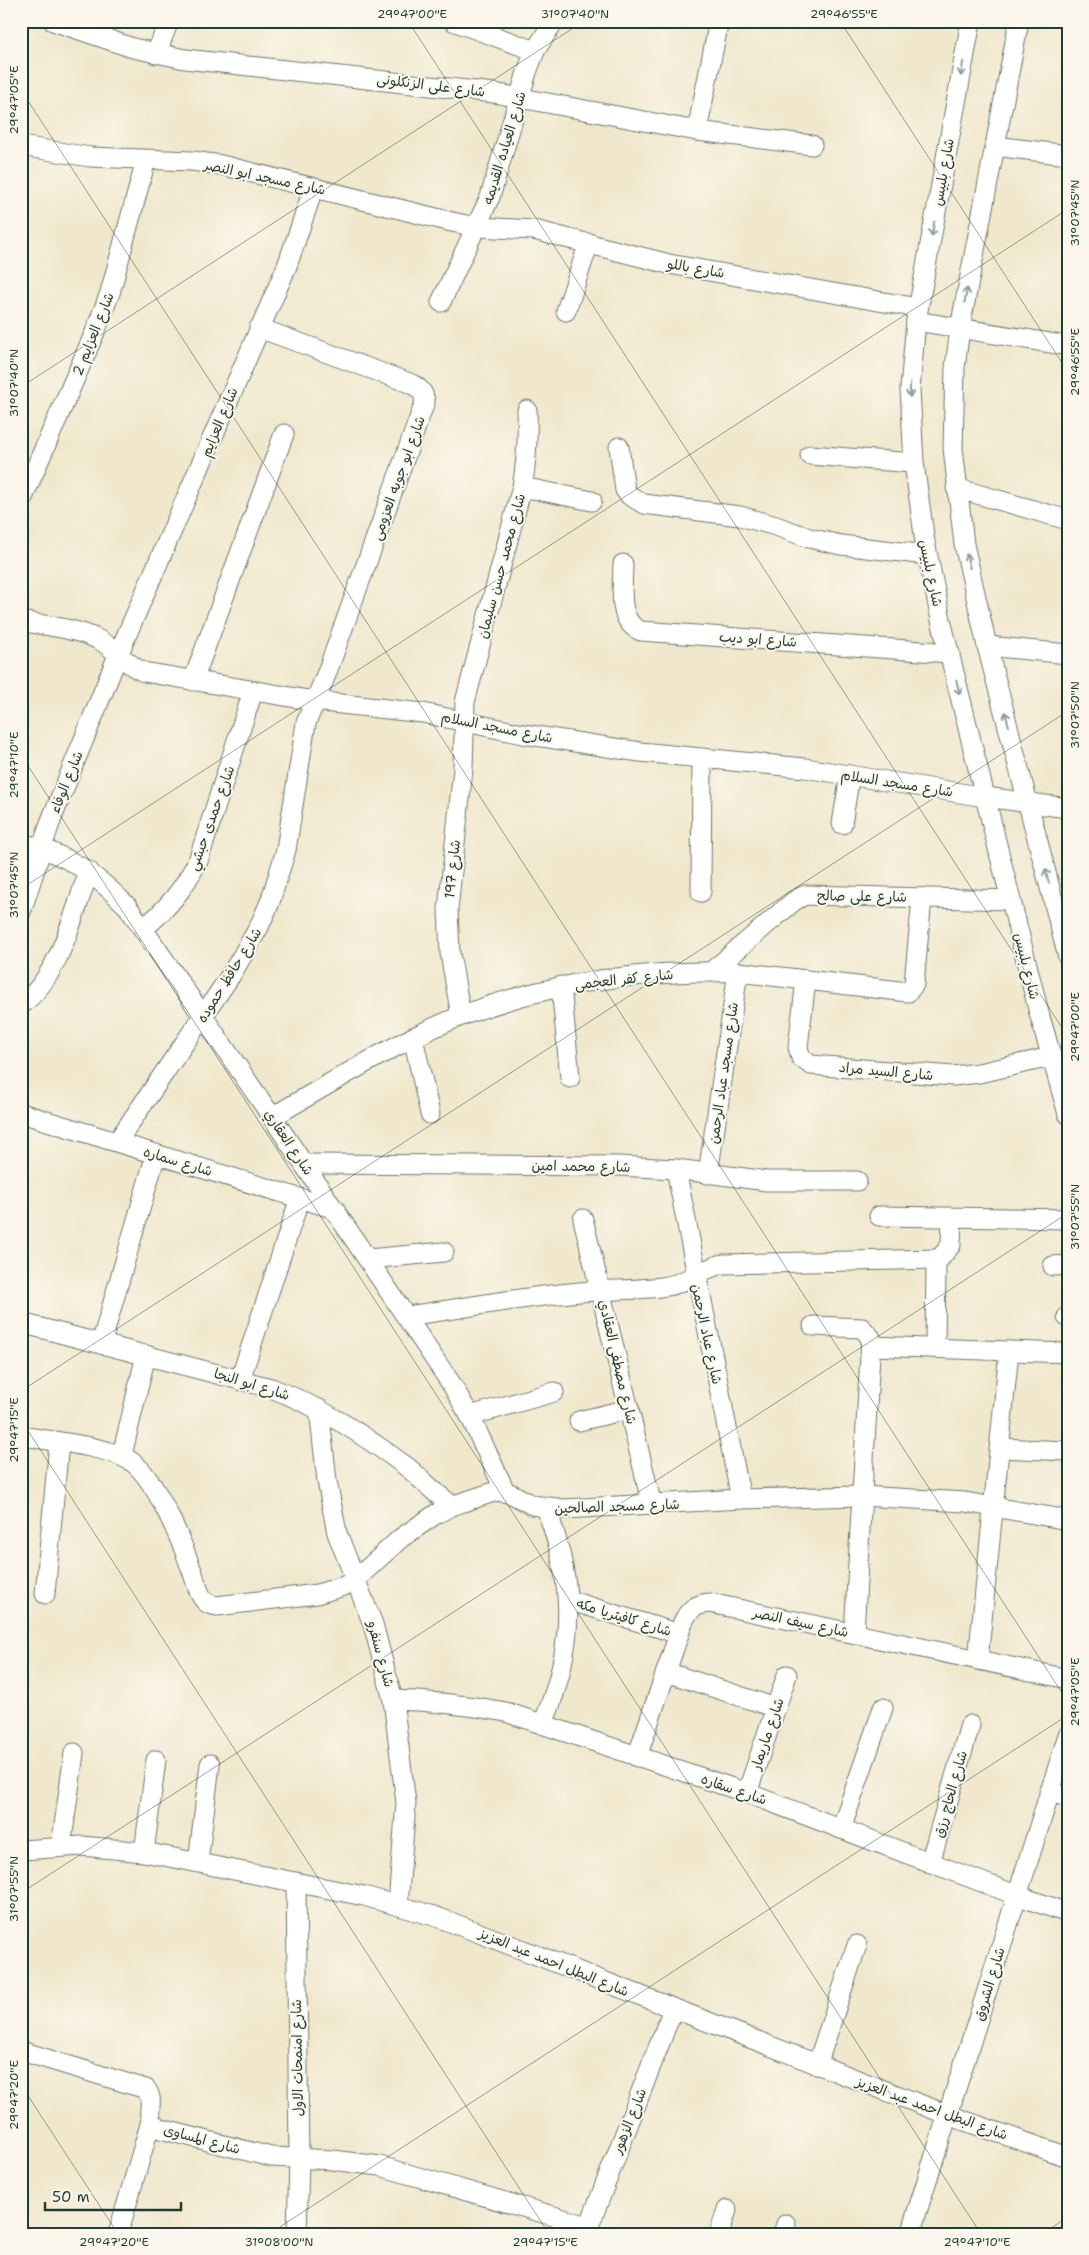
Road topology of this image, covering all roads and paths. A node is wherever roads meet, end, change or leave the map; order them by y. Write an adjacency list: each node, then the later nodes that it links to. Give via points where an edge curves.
1 (53, 21): 8 (street, شارع على الزنكلونى)
2 (169, 21): 10 (street)
3 (453, 21): 9 (street)
4 (554, 21): 9 (street, شارع العياده القديمه)
5 (719, 21): 12 (street)
6 (971, 21): 23 (street, شارع بلبيس, one-way to 23)
7 (1019, 21): 15 (street)
8 (91, 28): 10 (street, شارع على الزنكلونى)
9 (535, 51): 11 (street, شارع العياده القديمه)
10 (156, 54): 11 (street, شارع على الزنكلونى)
11 (519, 97): 12 (street, شارع على الزنكلونى); 19 (street, شارع العياده القديمه, via 496,182)
12 (698, 131): 13 (street, شارع على الزنكلونى)
13 (812, 145)
14 (21, 146): 17 (street, شارع مسجد ابو النصر, via 90,157)
15 (995, 146): 16 (street); 25 (street, one-way to 15)
16 (1068, 155)
17 (146, 160): 18 (street, شارع مسجد ابو النصر, via 221,165); 35 (street, شارع العزايم 2, via 110,293 96,332)
18 (314, 187): 19 (street, شارع مسجد ابو النصر); 24 (street, شارع العزايم, via 287,266)
19 (476, 227): 20 (street, شارع باللو, via 534,230); 21 (street, شارع العياده القديمه)
20 (589, 243): 22 (street); 23 (street, شارع باللو, via 669,264)
21 (441, 302)
22 (566, 311)
23 (917, 314): 25 (street, شارع باللو); 31 (street, شارع بلبيس, one-way to 31, via 910,389)
24 (259, 328): 43 (street, شارع العزايم); 46 (street, شارع ابو جوبه العزومى, via 412,384 424,394 425,402)
25 (960, 328): 26 (street, شارع باللو); 33 (street, via 953,408)
26 (1068, 346)
27 (526, 410): 32 (street, شارع محمد حسن سليمان, via 528,451)
28 (284, 434): 44 (street)
29 (619, 447): 37 (street, via 625,490 644,504 740,516 841,546)
30 (810, 455): 31 (street)
31 (914, 463): 37 (street, شارع بلبيس)
32 (522, 487): 34 (street); 47 (street, شارع محمد حسن سليمان, via 469,683)
33 (956, 488): 36 (street); 40 (street, one-way to 33, via 964,544)
34 (592, 501)
35 (21, 502)
36 (1068, 520)
37 (927, 555): 41 (street, شارع بلبيس)
38 (623, 564): 41 (street, شارع ابو ديب, via 625,617 629,624 641,630)
39 (21, 621): 43 (street, شارع مسجد السلام, via 98,639)
40 (987, 646): 42 (street); 51 (street, one-way to 40)
41 (950, 653): 50 (street, شارع بلبيس, one-way to 50)
42 (1068, 654)
43 (118, 655): 44 (street, شارع مسجد السلام, via 144,672); 55 (street, شارع الوفاء)
44 (193, 681): 45 (street, شارع مسجد السلام)
45 (253, 691): 46 (street, شارع مسجد السلام); 61 (street, شارع حمدى حبشي, via 198,861 166,910)
46 (314, 701): 47 (street, شارع مسجد السلام, via 404,710); 68 (street, شارع حافظ حموده, via 302,734 286,850 273,894 246,951)
47 (463, 721): 48 (street, شارع مسجد السلام, via 523,734); 69 (street, شارع 197, via 463,769 448,909 450,953)
48 (702, 759): 49 (street, شارع مسجد السلام, via 787,765); 57 (street)
49 (850, 775): 50 (street, شارع مسجد السلام); 53 (street)
50 (985, 797): 51 (street, شارع مسجد السلام); 59 (street, شارع بلبيس)
51 (1028, 803): 52 (street, شارع مسجد السلام); 62 (street, one-way to 51)
52 (1068, 808)
53 (842, 824)
54 (21, 843): 55 (street, شارع العقاري)
55 (41, 847): 56 (street, شارع العقاري); 60 (street, شارع الوفاء)
56 (89, 871): 61 (street, شارع العقاري, via 122,901); 67 (street, via 48,976 37,992)
57 (702, 892)
58 (922, 898): 59 (street, شارع على صالح); 63 (street, شارع على صالح, via 805,895); 65 (street, شارع كفر العجمى, via 911,990 905,992)
59 (1011, 900): 71 (street, شارع بلبيس)
60 (21, 912)
61 (142, 929): 68 (street, شارع العقاري)
62 (1068, 957)
63 (711, 972): 64 (street, شارع كفر العجمى); 66 (street, شارع كفر العجمى, via 605,979)
64 (738, 972): 65 (street, شارع كفر العجمى); 81 (street, شارع مسجد عباد الرحمن)
65 (806, 980): 71 (street, شارع السيد مراد, via 798,1047 801,1058 810,1065 953,1076)
66 (561, 986): 69 (street, شارع كفر العجمى); 72 (street)
67 (21, 1005)
68 (204, 1015): 76 (street, شارع العقاري); 77 (street, شارع حافظ حموده)
69 (461, 1016): 70 (street, شارع كفر العجمى)
70 (413, 1037): 74 (street); 76 (street, شارع كفر العجمى)
71 (1051, 1057): 75 (street, شارع بلبيس)
72 (570, 1078)
73 (21, 1113): 77 (street, شارع سماره)
74 (430, 1114)
75 (1068, 1114)
76 (272, 1117): 79 (street, شارع العقاري)
77 (118, 1142): 78 (street, شارع سماره)
78 (156, 1154): 83 (street, شارع سماره); 97 (street)
79 (304, 1164): 80 (street, شارع محمد امين); 84 (street, شارع العقاري)
80 (676, 1169): 81 (street, شارع محمد امين); 92 (street, شارع عباد الرحمن)
81 (708, 1174): 82 (street, شارع محمد امين, via 787,1182)
82 (858, 1181)
83 (300, 1198): 84 (street, شارع سماره); 103 (street)
84 (334, 1208): 90 (street, شارع العقاري)
85 (880, 1216): 86 (street)
86 (952, 1218): 88 (street); 91 (street, via 951,1245)
87 (583, 1219): 93 (street, شارع مصطفى العقادي)
88 (1068, 1219)
89 (444, 1252): 90 (street)
90 (368, 1259): 94 (street, شارع العقاري)
91 (938, 1259): 92 (street, via 723,1264); 99 (street)
92 (695, 1274): 93 (street, via 670,1286); 116 (street, شارع عباد الرحمن)
93 (601, 1291): 94 (street); 106 (street, شارع مصطفى العقادي)
94 (407, 1316): 107 (street, شارع العقاري)
95 (21, 1323): 97 (street, شارع ابو النجا)
96 (813, 1326): 98 (street, via 862,1328 871,1338)
97 (101, 1344): 102 (street, شارع ابو النجا)
98 (872, 1346): 99 (street); 115 (street)
99 (935, 1348): 100 (street)
100 (1009, 1351): 101 (street); 111 (street)
101 (1068, 1353)
102 (146, 1355): 103 (street, شارع ابو النجا); 113 (street)
103 (240, 1380): 105 (street, شارع ابو النجا, via 271,1388)
104 (554, 1392): 107 (street)
105 (319, 1409): 117 (street, شارع ابو النجا, via 394,1457); 122 (street, شارع سنفرو, via 331,1507)
106 (629, 1409): 108 (street); 118 (street, شارع مصطفى العقادي)
107 (470, 1416): 114 (street, شارع العقاري)
108 (579, 1420)
109 (21, 1436): 110 (street)
110 (59, 1443): 113 (street); 123 (street)
111 (1000, 1448): 112 (street); 119 (street)
112 (1068, 1451)
113 (122, 1455): 122 (street, via 144,1473 152,1486 185,1552 201,1596 208,1603 217,1606 316,1594)
114 (504, 1491): 117 (street); 120 (street, شارع مسجد الصالحين)
115 (862, 1496): 116 (street, شارع مسجد الصالحين); 119 (street, شارع مسجد الصالحين, via 932,1499); 125 (street)
116 (741, 1499): 118 (street, شارع مسجد الصالحين)
117 (454, 1505): 122 (street, via 401,1538)
118 (652, 1505): 120 (street, شارع مسجد الصالحين)
119 (994, 1507): 121 (street, شارع مسجد الصالحين); 127 (street)
120 (546, 1508): 124 (street, via 558,1538)
121 (1068, 1520)
122 (355, 1580): 131 (street, شارع سنفرو, via 380,1647)
123 (45, 1594)
124 (568, 1600): 126 (street, شارع كافيتريا مكه); 134 (street, via 563,1664)
125 (854, 1633): 126 (street, شارع سيف النصر, via 710,1603 693,1607); 127 (street, شارع سيف النصر)
126 (679, 1634): 128 (street, شارع سيف النصر)
127 (978, 1660): 130 (street, شارع سيف النصر)
128 (666, 1672): 132 (street); 138 (street, شارع سيف النصر)
129 (788, 1675): 132 (street, شارع ماريمار)
130 (1068, 1679)
131 (393, 1700): 134 (street, شارع سقاره, via 469,1705); 152 (street, شارع سنفرو, via 406,1802)
132 (776, 1708): 142 (street, شارع ماريمار)
133 (883, 1708): 144 (street)
134 (543, 1724): 138 (street, شارع سقاره)
135 (970, 1725): 149 (street, شارع الحاج رزق)
136 (1068, 1734): 141 (street, شارع الشروق)
137 (74, 1753): 145 (street)
138 (638, 1758): 142 (street, شارع سقاره)
139 (156, 1760): 147 (street)
140 (210, 1764): 148 (street)
141 (1049, 1792): 143 (street); 151 (street, شارع الشروق)
142 (747, 1793): 144 (street, شارع سقاره)
143 (1068, 1797)
144 (841, 1829): 149 (street, شارع سقاره)
145 (61, 1847): 146 (street, شارع البطل احمد عبد العزيز); 147 (street, شارع البطل احمد عبد العزيز, via 103,1847)
146 (21, 1850)
147 (144, 1852): 148 (street, شارع البطل احمد عبد العزيز)
148 (198, 1862): 150 (street, شارع البطل احمد عبد العزيز)
149 (930, 1863): 151 (street, شارع سقاره)
150 (296, 1882): 152 (street, شارع البطل احمد عبد العزيز); 161 (street, شارع امنمحات الاول)
151 (1016, 1895): 153 (street, شارع سقاره); 158 (street, شارع الشروق)
152 (398, 1905): 155 (street, شارع البطل احمد عبد العزيز, via 470,1929)
153 (1068, 1913)
154 (857, 1946): 157 (street)
155 (674, 2009): 157 (street, شارع البطل احمد عبد العزيز); 163 (street, شارع الزهور)
156 (21, 2051): 159 (street, شارع المساوى, via 146,2089 151,2098)
157 (816, 2065): 158 (street, شارع البطل احمد عبد العزيز)
158 (948, 2115): 160 (street, شارع البطل احمد عبد العزيز); 167 (street, شارع الشروق)
159 (151, 2121): 161 (street, شارع المساوى, via 160,2129 258,2154); 164 (street)
160 (1068, 2157)
161 (300, 2159): 163 (street, شارع المساوى, via 380,2166); 165 (street, شارع امنمحات الاول)
162 (727, 2210): 166 (street)
163 (587, 2230)
164 (118, 2234)
165 (297, 2234)
166 (719, 2234)
167 (910, 2234)

